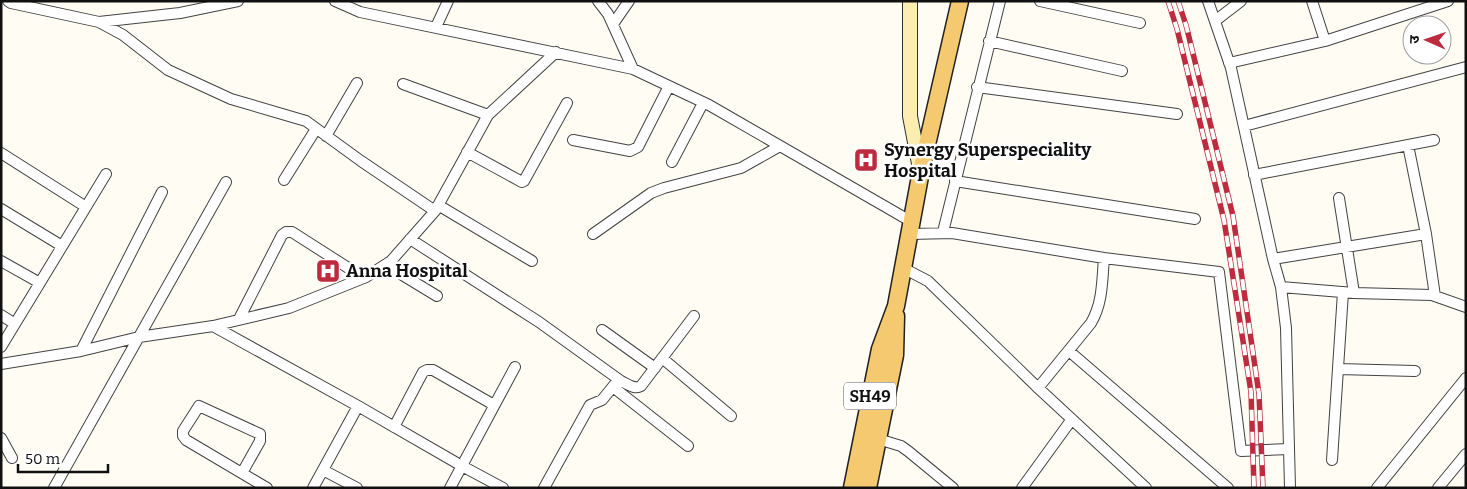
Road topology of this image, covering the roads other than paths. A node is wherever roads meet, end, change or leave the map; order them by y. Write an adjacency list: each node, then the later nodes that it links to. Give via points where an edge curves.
1 (8, 1): 15 (street)
2 (238, 1): 15 (street, via 180,13)
3 (335, 1): 19 (street, via 360,12)
4 (448, 1): 19 (street)
5 (598, 1): 18 (street)
6 (629, 1): 18 (street)
7 (910, 1): 45 (main road, via 910,116)
8 (960, 1): 45 (main road, SH49)
9 (1000, 1): 20 (street)
10 (1040, 1): 17 (street)
11 (1208, 1): 16 (street)
12 (1240, 1): 16 (street)
13 (1312, 1): 21 (street)
14 (1448, 1): 21 (street)
15 (99, 22): 36 (street, via 123,35 168,70 231,99 306,122)
16 (1215, 22): 23 (street)
17 (1140, 23)
18 (613, 24): 25 (street)
19 (436, 28): 22 (street)
20 (989, 41): 26 (street); 30 (street)
21 (1325, 41): 23 (street)
22 (556, 52): 25 (street); 34 (street)
23 (1229, 63): 35 (street)
24 (1466, 67): 35 (street)
25 (633, 69): 29 (street)
26 (1122, 71)
27 (357, 83): 37 (street)
28 (402, 84): 34 (street)
29 (669, 86): 32 (street); 38 (street, via 634,150)
30 (977, 87): 33 (street); 49 (street)
31 (567, 103): 42 (street, via 522,182)
32 (703, 103): 41 (street); 44 (street)
33 (1177, 114)
34 (488, 115): 42 (street)
35 (1244, 126): 47 (street)
36 (316, 129): 37 (street); 48 (street)
37 (326, 136): 54 (street)
38 (573, 140)
39 (1434, 140): 40 (street)
40 (1408, 145): 47 (street); 60 (street)
41 (780, 146): 57 (street); 59 (street, via 741,168 651,193)
42 (467, 152): 54 (street)
43 (1, 154): 53 (street)
44 (672, 162)
45 (921, 171): 57 (main road, SH49)
46 (106, 174): 53 (street)
47 (1254, 175): 65 (street)
48 (284, 180)
49 (955, 181): 56 (street); 58 (street)
50 (226, 182): 85 (street)
51 (162, 192): 87 (street)
52 (1339, 198): 63 (street)
53 (86, 207): 62 (street)
54 (436, 208): 61 (street); 67 (street)
55 (1, 209): 62 (street)
56 (1195, 219)
57 (911, 228): 58 (street); 69 (main road, SH49)
58 (943, 232): 64 (street)
59 (593, 234)
60 (1426, 234): 63 (street); 76 (street)
61 (410, 239): 68 (street); 96 (street, via 539,322)
62 (62, 246): 71 (street)
63 (1347, 247): 65 (street); 74 (street)
64 (1104, 258): 88 (street, via 1096,314); 106 (street, via 1219,272 1241,451)
65 (1273, 259): 72 (street)
66 (1, 261): 71 (street)
67 (532, 261)
68 (386, 265): 70 (street); 75 (street)
69 (903, 268): 77 (main road, SH49); 97 (street, via 928,281)
70 (364, 278): 81 (street, via 289,308); 81 (street, via 292,232 286,232)
71 (40, 283): 82 (street)
72 (1282, 287): 73 (street); 106 (street)
73 (1342, 292): 74 (street); 93 (street)
74 (1354, 293): 76 (street)
75 (437, 296)
76 (1435, 296): 78 (street)
77 (896, 306): 104 (main road, SH49, via 895,354); 121 (main road, SH49, via 880,349)
78 (1466, 307)
79 (1, 315): 82 (street)
80 (694, 316): 89 (street)
81 (239, 319): 83 (street)
82 (15, 324): 86 (street)
83 (213, 326): 85 (street); 99 (street)
84 (602, 330): 92 (street)
85 (139, 338): 87 (street); 114 (street)
86 (1, 347)
87 (81, 351): 90 (street)
88 (1069, 351): 97 (street); 125 (street)
89 (662, 358): 92 (street); 100 (street)
90 (1, 364)
91 (515, 368): 98 (street)
92 (655, 368): 96 (street, via 638,388)
93 (1338, 370): 94 (street); 109 (street)
94 (1415, 371)
95 (1466, 378): 127 (street)
96 (617, 384): 105 (street); 120 (street, via 602,400 590,405)
97 (1038, 388): 101 (street)
98 (494, 405): 102 (street, via 433,370 427,370); 110 (street)
99 (358, 406): 102 (street); 111 (street)
100 (731, 416)
101 (1072, 419): 123 (street); 124 (street)
102 (394, 427): 110 (street)
103 (1, 438): 108 (street)
104 (878, 439): 113 (street, via 901,446); 122 (main road, SH49)
105 (688, 446)
106 (1289, 449): 126 (street)
107 (1466, 454): 128 (street)
108 (12, 458)
109 (1332, 460)
110 (462, 466): 118 (street); 119 (street)
111 (323, 470): 116 (street); 117 (street)
112 (242, 473): 112 (street, via 183,436 199,406 260,434 260,441); 115 (street)
113 (949, 486)
114 (54, 488)
115 (267, 488)
116 (313, 488)
117 (357, 488)
118 (450, 488)
119 (503, 488)
120 (544, 488)
121 (852, 488)
122 (868, 488)
123 (1022, 488)
124 (1146, 488)
125 (1228, 488)
126 (1290, 488)
127 (1376, 488)
128 (1438, 488)

